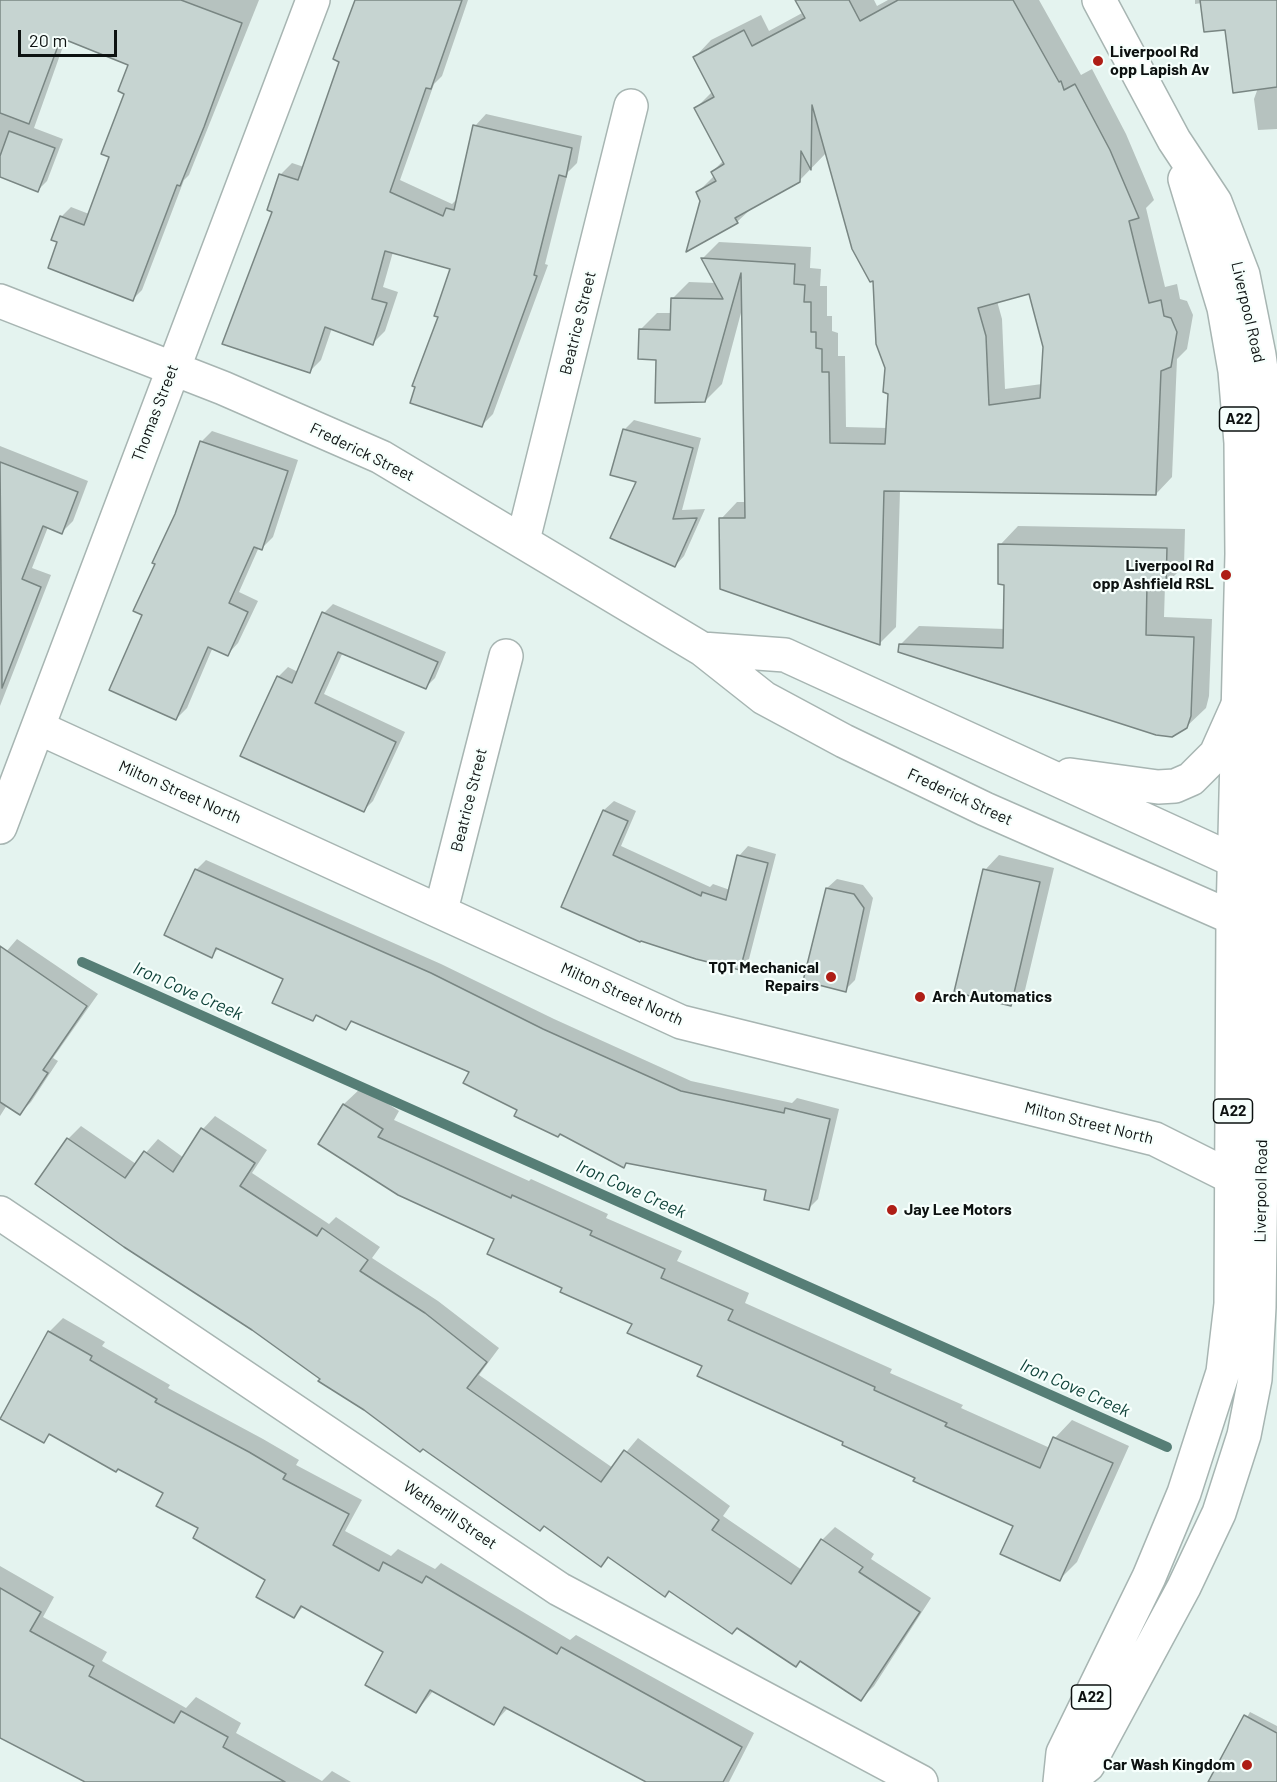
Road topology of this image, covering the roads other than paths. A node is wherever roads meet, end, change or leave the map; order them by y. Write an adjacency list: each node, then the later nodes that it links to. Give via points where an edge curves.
1 (313, 0): 6 (main road, Thomas Street)
2 (1099, 0): 4 (main road, Liverpool Road / A22)
3 (631, 106): 7 (main road, Beatrice Street)
4 (1174, 140): 10 (main road, Liverpool Road / A22, via 1224,308 1235,371 1241,443 1242,543); 14 (main road, Liverpool Road / A22, via 1215,202 1243,275 1270,433 1273,515)
5 (0, 301): 6 (main road, Frederick Street)
6 (172, 369): 7 (main road, Frederick Street, via 381,458); 11 (main road, Thomas Street)
7 (523, 540): 8 (main road, Frederick Street)
8 (702, 649): 12 (main road, Frederick Street, via 785,655); 16 (main road, Frederick Street, via 764,698 844,741 996,814)
9 (506, 656): 15 (main road, Beatrice Street)
10 (1237, 707): 12 (main road, via 1216,754 1191,779 1176,786 1147,786); 14 (main road, Liverpool Road / A22)
11 (39, 728): 13 (main road, Thomas Street); 15 (main road, Milton Street North)
12 (1039, 771): 14 (main road, Frederick Street)
13 (0, 828)
14 (1259, 872): 16 (main road, Liverpool Road / A22); 17 (main road, Liverpool Road / A22)
15 (441, 910): 18 (main road, Milton Street North, via 681,1022 1155,1139)
16 (1233, 917): 17 (main road, Frederick Street); 18 (main road, Liverpool Road / A22)
17 (1271, 935): 20 (main road, Liverpool Road / A22)
18 (1233, 1178): 20 (main road, Liverpool Road / A22)
19 (0, 1213): 21 (main road, Wetherill Street, via 559,1589)
20 (1256, 1307): 22 (main road, Liverpool Road / A22, via 1223,1372 1187,1486 1149,1577 1063,1753); 23 (main road, Liverpool Road / A22, via 1255,1379 1244,1435 1219,1513 1184,1587 1088,1765)
21 (921, 1782)
22 (1060, 1782)
23 (1066, 1782)

